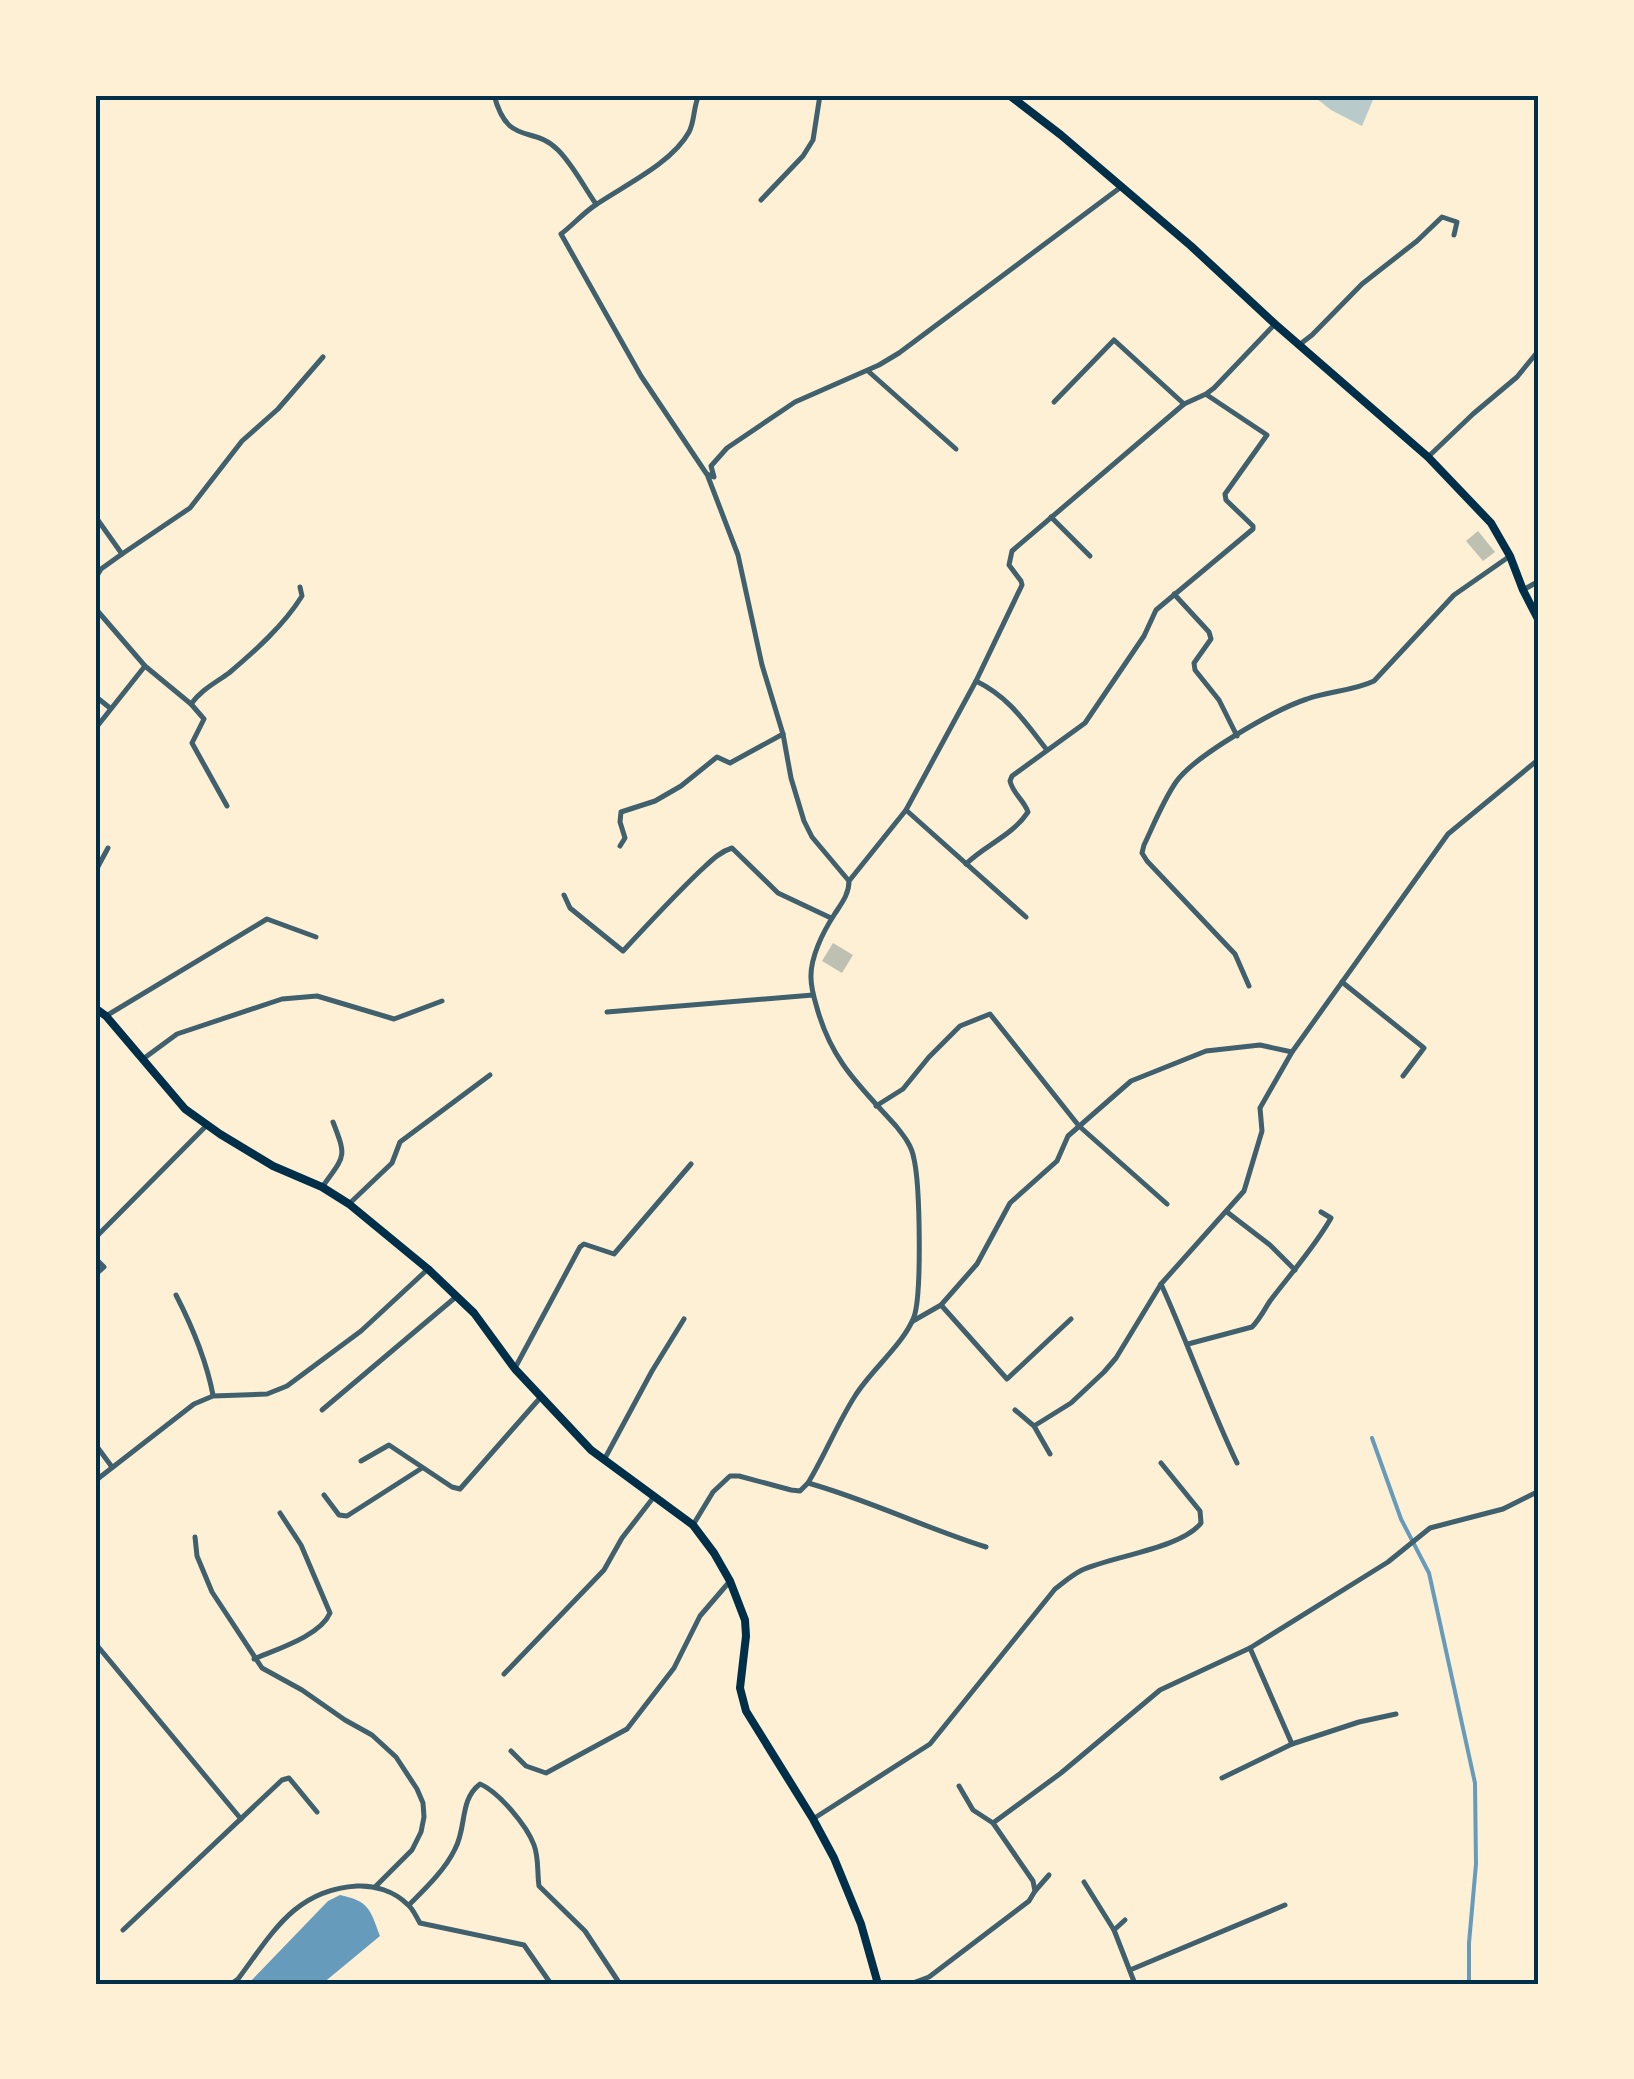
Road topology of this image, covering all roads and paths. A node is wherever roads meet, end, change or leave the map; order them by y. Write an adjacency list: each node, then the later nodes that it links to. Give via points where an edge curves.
1 (494, 95): 7 (street, via 514,131 556,148)
2 (699, 95): 7 (street, via 690,130 673,152)
3 (820, 95): 6 (street, via 813,140)
4 (1009, 95): 5 (main road)
5 (1121, 188): 9 (main road); 13 (street, via 918,340)
6 (761, 200)
7 (596, 204): 19 (street, via 561,234 642,376)
8 (1454, 234): 10 (street, via 1457,222 1442,216)
9 (1276, 324): 10 (main road); 14 (street)
10 (1299, 345): 18 (main road)
11 (1539, 350): 18 (street)
12 (323, 357): 22 (street, via 242,441 190,508)
13 (867, 370): 17 (street); 19 (street, via 795,402 727,448 710,466)
14 (1206, 394): 16 (street); 29 (street, via 1267,436 1225,494 1253,529)
15 (1054, 402): 16 (street, via 1115,340)
16 (1184, 404): 21 (street)
17 (956, 449)
18 (1428, 457): 24 (main road, via 1491,522)
19 (714, 477): 38 (street, via 707,474 738,555)
20 (95, 516): 22 (street)
21 (1051, 517): 23 (street); 33 (street, via 1012,551 1010,565 1022,580 1021,591)
22 (122, 554): 25 (street)
23 (1090, 556)
24 (1510, 556): 28 (main road); 39 (street, via 1454,595 1374,681 1306,699)
25 (95, 579)
26 (1539, 581): 28 (street)
27 (300, 587): 35 (street, via 293,610)
28 (1522, 590): 31 (main road)
29 (1174, 594): 39 (street, via 1209,632 1195,670); 40 (street, via 1156,610 1085,723)
30 (95, 608): 32 (street)
31 (1539, 621)
32 (145, 666): 35 (street); 36 (street)
33 (976, 681): 40 (street, via 1012,704); 43 (street)
34 (95, 696): 36 (street)
35 (190, 704): 42 (street, via 204,719 192,743)
36 (110, 708): 37 (street)
37 (95, 729)
38 (782, 734): 44 (street, via 730,763 717,756 681,786 621,812); 48 (street, via 804,820)
39 (1237, 736): 54 (street, via 1177,780 1142,853 1235,954)
40 (1047, 750): 46 (street, via 1010,781 1026,804 1022,822)
41 (1539, 758): 53 (street, via 1448,834)
42 (227, 806)
43 (906, 810): 46 (street); 48 (street)
44 (620, 846)
45 (108, 848): 47 (street)
46 (966, 864): 50 (street)
47 (95, 872)
48 (849, 881): 51 (street)
49 (564, 896): 51 (street, via 622,951 732,848 778,893)
50 (1026, 917)
51 (831, 919): 55 (street, via 812,964)
52 (316, 937): 59 (street, via 267,920)
53 (1342, 982): 60 (street); 63 (street, via 1424,1048)
54 (1249, 986)
55 (813, 996): 58 (street); 64 (street, via 838,1059)
56 (442, 1001): 61 (street, via 394,1019 318,996 282,999 178,1034)
57 (95, 1008): 59 (main road)
58 (606, 1012)
59 (106, 1016): 61 (main road)
60 (1292, 1052): 67 (street, via 1260,1045 1206,1051 1131,1081); 72 (street, via 1260,1108 1262,1131 1250,1178)
61 (143, 1059): 66 (main road)
62 (490, 1075): 70 (street, via 400,1142 392,1163)
63 (1404, 1076)
64 (876, 1106): 67 (street, via 904,1089 960,1026 990,1014); 85 (street, via 905,1137 914,1158 919,1235)
65 (333, 1122): 69 (street, via 344,1150)
66 (207, 1124): 69 (main road, via 273,1166); 74 (street)
67 (1080, 1126): 71 (street); 82 (street, via 1056,1160 1010,1203 977,1264)
68 (690, 1164): 87 (street, via 614,1254 580,1247)
69 (322, 1187): 70 (main road)
70 (349, 1204): 76 (main road)
71 (1167, 1204)
72 (1227, 1212): 77 (street); 79 (street)
73 (1321, 1212): 77 (street, via 1330,1218)
74 (95, 1238)
75 (95, 1258): 78 (street, via 104,1266)
76 (428, 1269): 81 (main road); 88 (street, via 362,1331 287,1386 267,1394)
77 (1294, 1270): 86 (street, via 1252,1327)
78 (95, 1275)
79 (1161, 1284): 86 (street); 92 (street, via 1104,1372)
80 (176, 1295): 88 (street)
81 (458, 1296): 87 (main road); 90 (street)
82 (941, 1305): 84 (street, via 1007,1378); 85 (street)
83 (684, 1319): 95 (street)
84 (1070, 1319)
85 (912, 1322): 102 (street, via 856,1394)
86 (1188, 1344): 98 (street)
87 (514, 1369): 89 (main road)
88 (213, 1396): 99 (street)
89 (540, 1398): 95 (main road); 100 (street, via 460,1490)
90 (322, 1410)
91 (1015, 1410): 92 (street)
92 (1034, 1426): 94 (street)
93 (95, 1444): 99 (street)
94 (1050, 1454)
95 (604, 1460): 105 (main road)
96 (361, 1461): 100 (street, via 390,1445)
97 (1162, 1464): 122 (street, via 1200,1510 1195,1531 1065,1580 930,1744)
98 (1238, 1464)
99 (112, 1468): 101 (street)
100 (423, 1468): 104 (street, via 348,1516)
101 (95, 1481)
102 (808, 1483): 107 (street, via 800,1491 730,1476); 109 (street)
103 (1539, 1492): 112 (street, via 1430,1528)
104 (324, 1495)
105 (654, 1496): 107 (main road); 114 (street, via 597,1579)
106 (280, 1513): 113 (street, via 330,1612 316,1630)
107 (693, 1525): 110 (main road)
108 (195, 1537): 113 (street, via 212,1592)
109 (986, 1547)
110 (730, 1581): 117 (street, via 626,1730 546,1774); 122 (main road, via 745,1620 740,1688 746,1711)
111 (95, 1642): 121 (street)
112 (1250, 1648): 116 (street); 123 (street, via 1160,1690)
113 (254, 1659): 126 (street, via 372,1735 417,1789 421,1832)
114 (504, 1674)
115 (1396, 1714): 116 (street)
116 (1292, 1744): 118 (street)
117 (511, 1751)
118 (1222, 1778)
119 (959, 1786): 123 (street, via 973,1810)
120 (316, 1812): 121 (street, via 289,1778)
121 (240, 1819): 131 (street)
122 (814, 1819): 137 (main road, via 862,1924)
123 (994, 1823): 127 (street)
124 (1048, 1875): 127 (street)
125 (1084, 1882): 132 (street)
126 (376, 1886): 128 (street); 134 (street, via 312,1897 290,1912)
127 (1034, 1891): 138 (street, via 929,1977)
128 (409, 1904): 135 (street, via 422,1923 524,1945); 136 (street, via 456,1849 467,1798 480,1784 513,1812 533,1842 539,1886 586,1931)
129 (1285, 1905): 133 (street)
130 (1125, 1920): 132 (street)
131 (123, 1930)
132 (1114, 1930): 133 (street)
133 (1130, 1970): 139 (street)
134 (231, 1984)
135 (552, 1984)
136 (620, 1984)
137 (878, 1984)
138 (910, 1984)
139 (1135, 1984)

